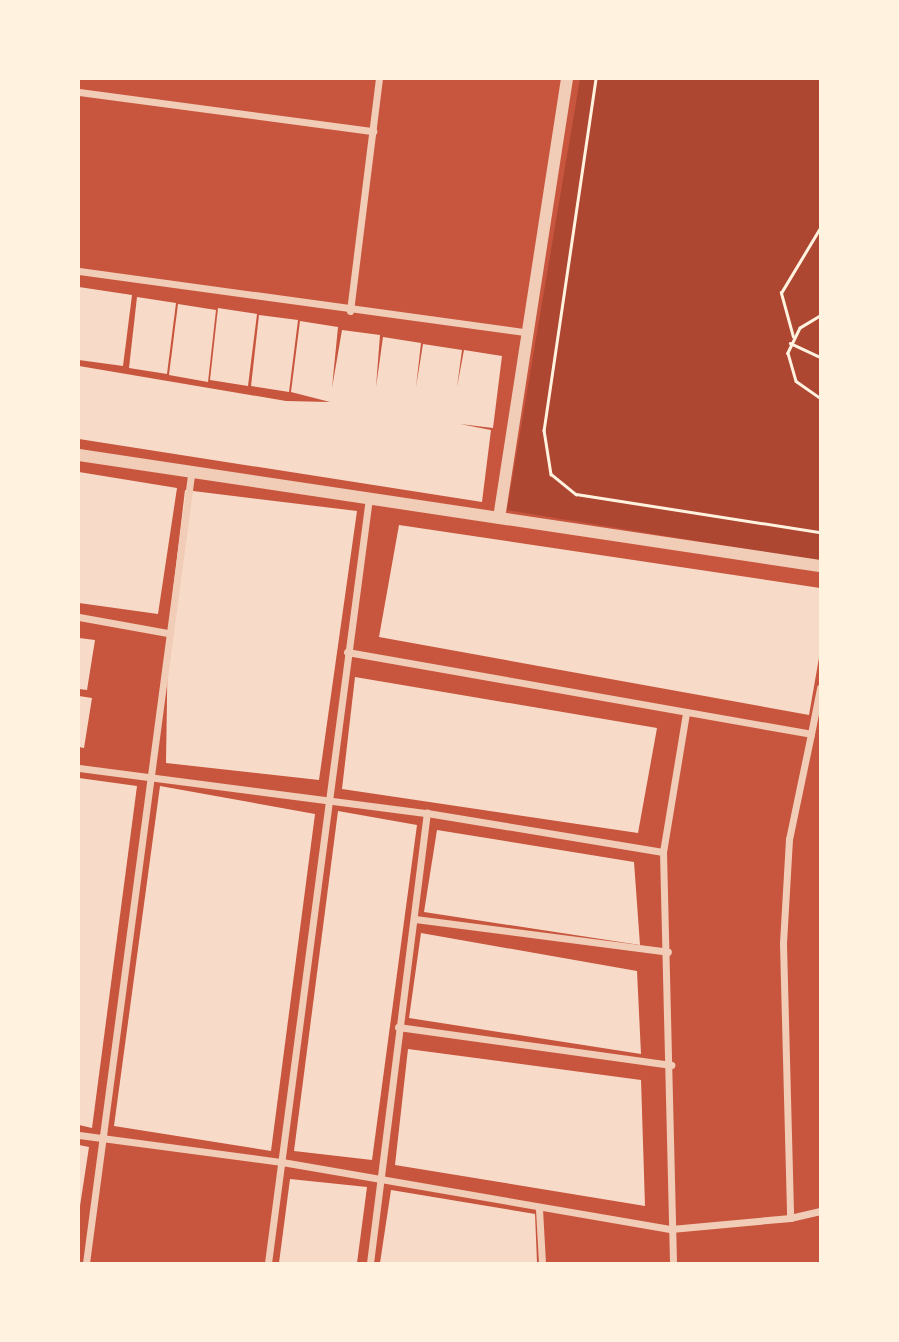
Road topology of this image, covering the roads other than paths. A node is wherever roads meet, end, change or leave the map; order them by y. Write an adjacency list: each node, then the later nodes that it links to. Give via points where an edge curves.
1 (379, 79): 4 (street)
2 (567, 79): 7 (street)
3 (79, 92): 4 (street)
4 (373, 131): 6 (street)
5 (79, 271): 6 (street)
6 (350, 311): 7 (street)
7 (527, 332): 11 (street)
8 (79, 456): 9 (street)
9 (191, 475): 10 (street); 14 (street)
10 (369, 498): 11 (street); 15 (street)
11 (499, 518): 12 (street)
12 (820, 566)
13 (79, 617): 14 (street)
14 (168, 633): 20 (street)
15 (348, 652): 17 (street); 21 (street)
16 (820, 688): 18 (street)
17 (686, 713): 18 (street); 23 (street)
18 (811, 734): 34 (street, via 789,839 785,918)
19 (79, 768): 20 (street)
20 (151, 778): 21 (street); 29 (street)
21 (328, 799): 22 (street); 30 (street)
22 (428, 813): 23 (street); 24 (street)
23 (663, 852): 25 (street)
24 (415, 919): 25 (street); 26 (street)
25 (668, 952): 27 (street)
26 (398, 1027): 27 (street); 31 (street)
27 (671, 1065): 35 (street)
28 (79, 1135): 29 (street)
29 (102, 1138): 30 (street); 36 (street)
30 (282, 1162): 31 (street); 37 (street)
31 (383, 1178): 32 (street); 38 (street)
32 (539, 1209): 35 (street); 39 (street)
33 (820, 1211): 34 (street)
34 (790, 1218): 35 (street)
35 (671, 1229): 40 (street)
36 (86, 1263)
37 (268, 1263)
38 (370, 1263)
39 (542, 1263)
40 (673, 1263)

